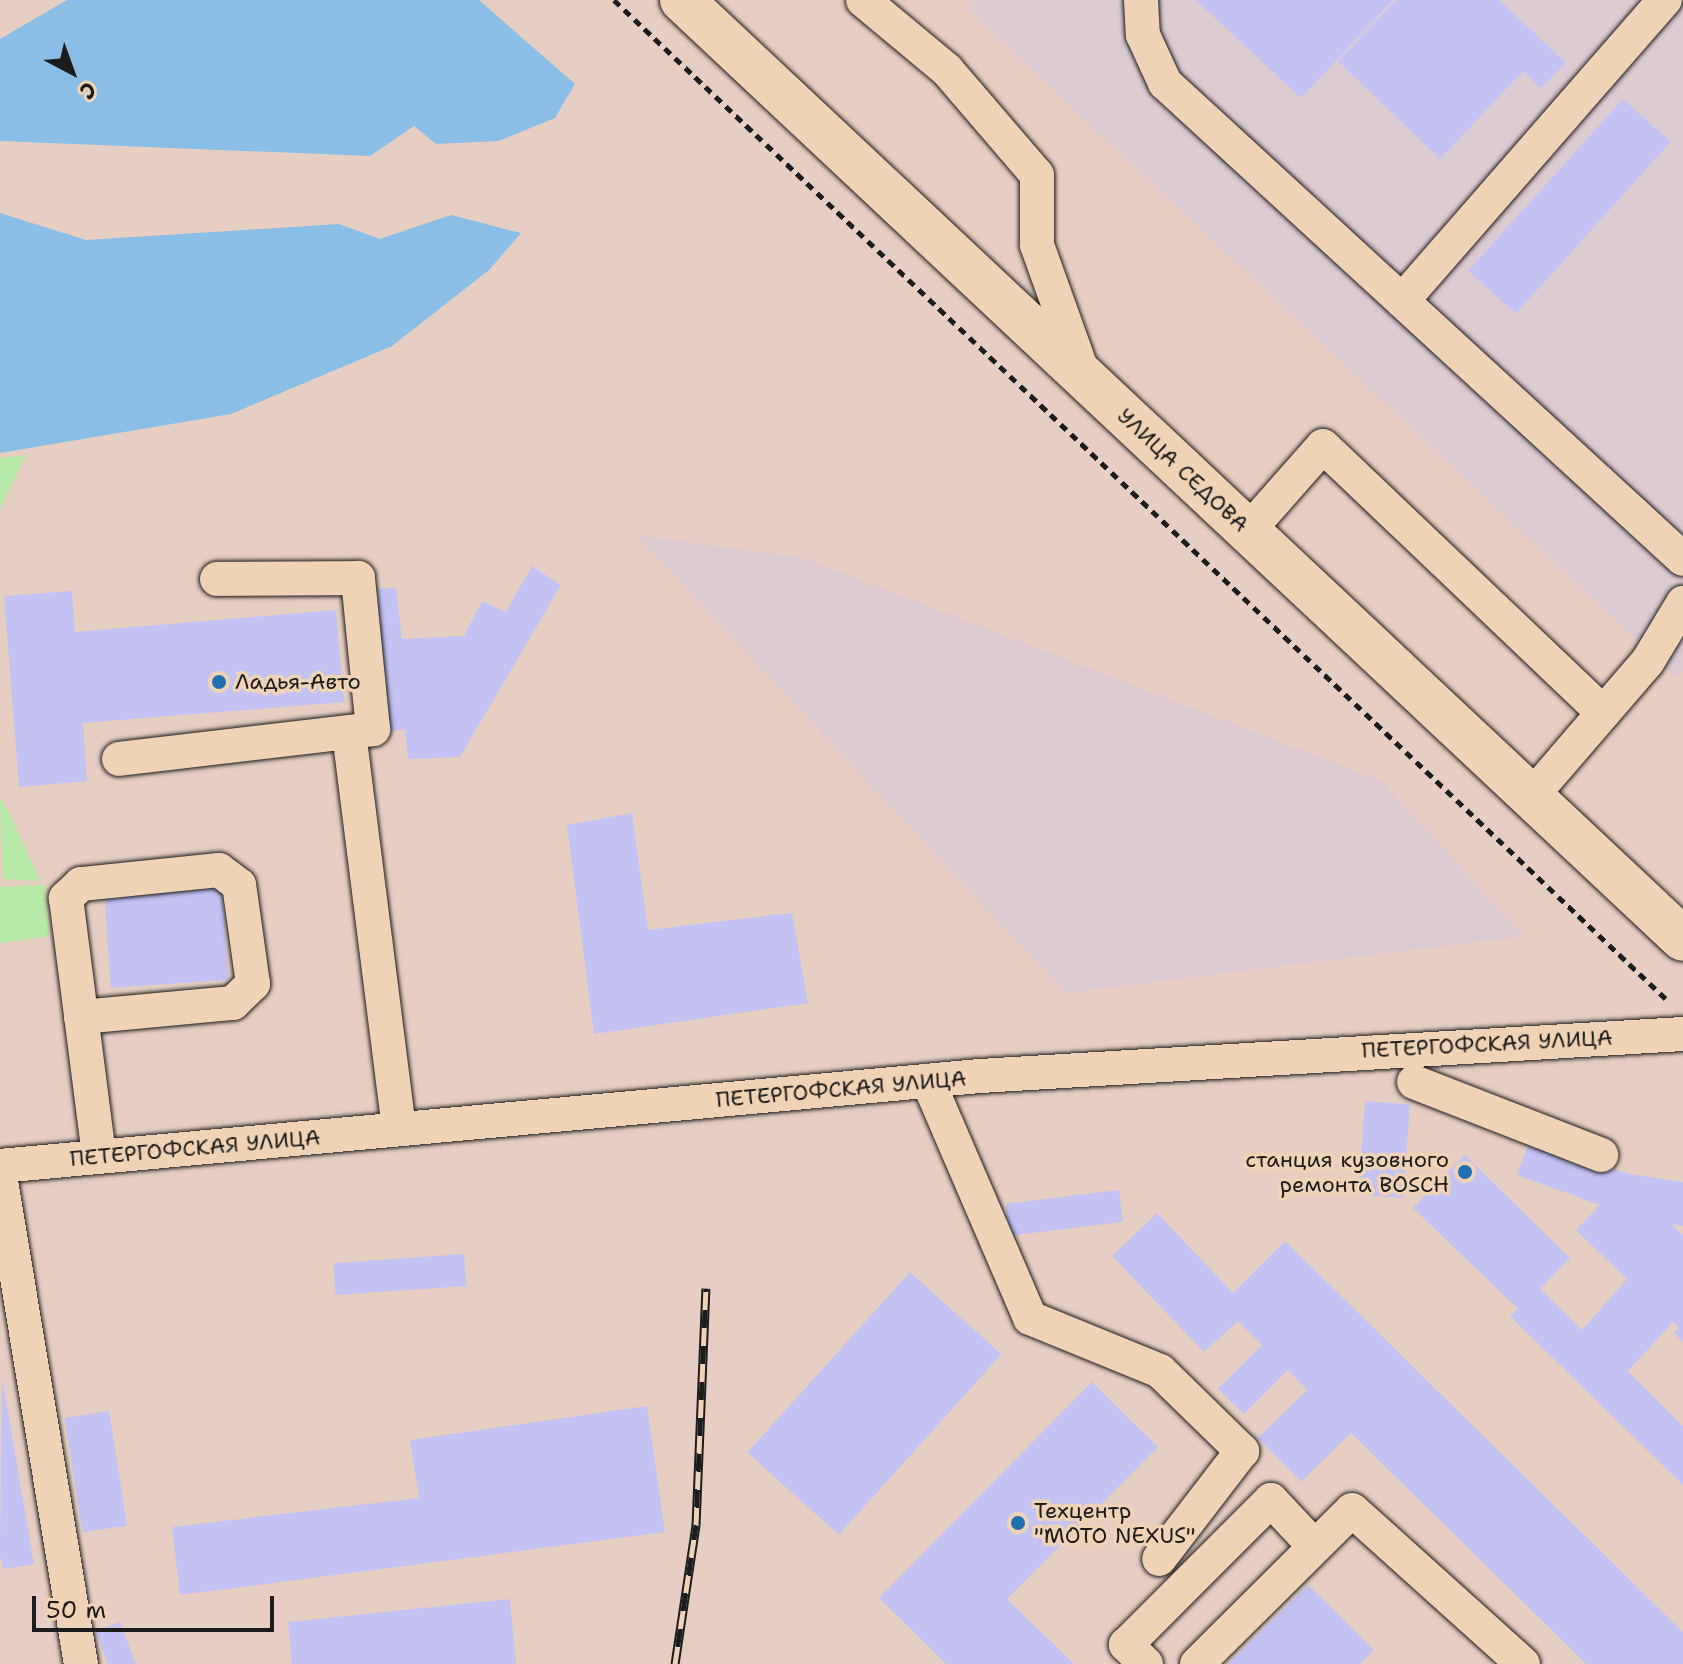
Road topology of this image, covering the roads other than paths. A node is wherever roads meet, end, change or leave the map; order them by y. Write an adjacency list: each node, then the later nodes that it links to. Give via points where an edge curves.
1 (682, 0): 6 (main road, УЛИЦА СЕДОВА)
2 (863, 0): 6 (street, via 947,70 1037,175 1037,245)
3 (1141, 0): 5 (street, via 1143,35 1165,83)
4 (1665, 0): 5 (street)
5 (1402, 301): 8 (street)
6 (1084, 377): 7 (main road, УЛИЦА СЕДОВА)
7 (1248, 531): 11 (street, via 1323,446); 14 (main road, УЛИЦА СЕДОВА)
8 (1683, 559)
9 (217, 579): 12 (street, via 358,578 373,729)
10 (1683, 603): 11 (street, via 1648,661)
11 (1603, 713): 14 (street)
12 (349, 733): 13 (street); 20 (street)
13 (119, 759)
14 (1531, 797): 15 (main road, УЛИЦА СЕДОВА)
15 (1683, 939)
16 (81, 1017): 22 (street, via 233,1003 253,984 239,885 219,870 81,884 66,898 68,914)
17 (1677, 1019): 18 (street, ПЕТЕРГОФСКАЯ УЛИЦА)
18 (1413, 1078): 19 (street, ПЕТЕРГОФСКАЯ УЛИЦА, via 1361,1049); 21 (street)
19 (928, 1081): 20 (street, ПЕТЕРГОФСКАЯ УЛИЦА); 26 (street, via 1030,1318 1160,1371 1242,1451)
20 (399, 1129): 22 (street, ПЕТЕРГОФСКАЯ УЛИЦА)
21 (1601, 1155)
22 (99, 1157): 23 (street, ПЕТЕРГОФСКАЯ УЛИЦА)
23 (0, 1166)
24 (0, 1175): 27 (street)
25 (1314, 1546): 28 (street, via 1271,1500 1126,1645); 29 (street); 30 (street, via 1352,1510)
26 (1159, 1559)
27 (81, 1664)
28 (1146, 1664)
29 (1197, 1664)
30 (1523, 1664)

